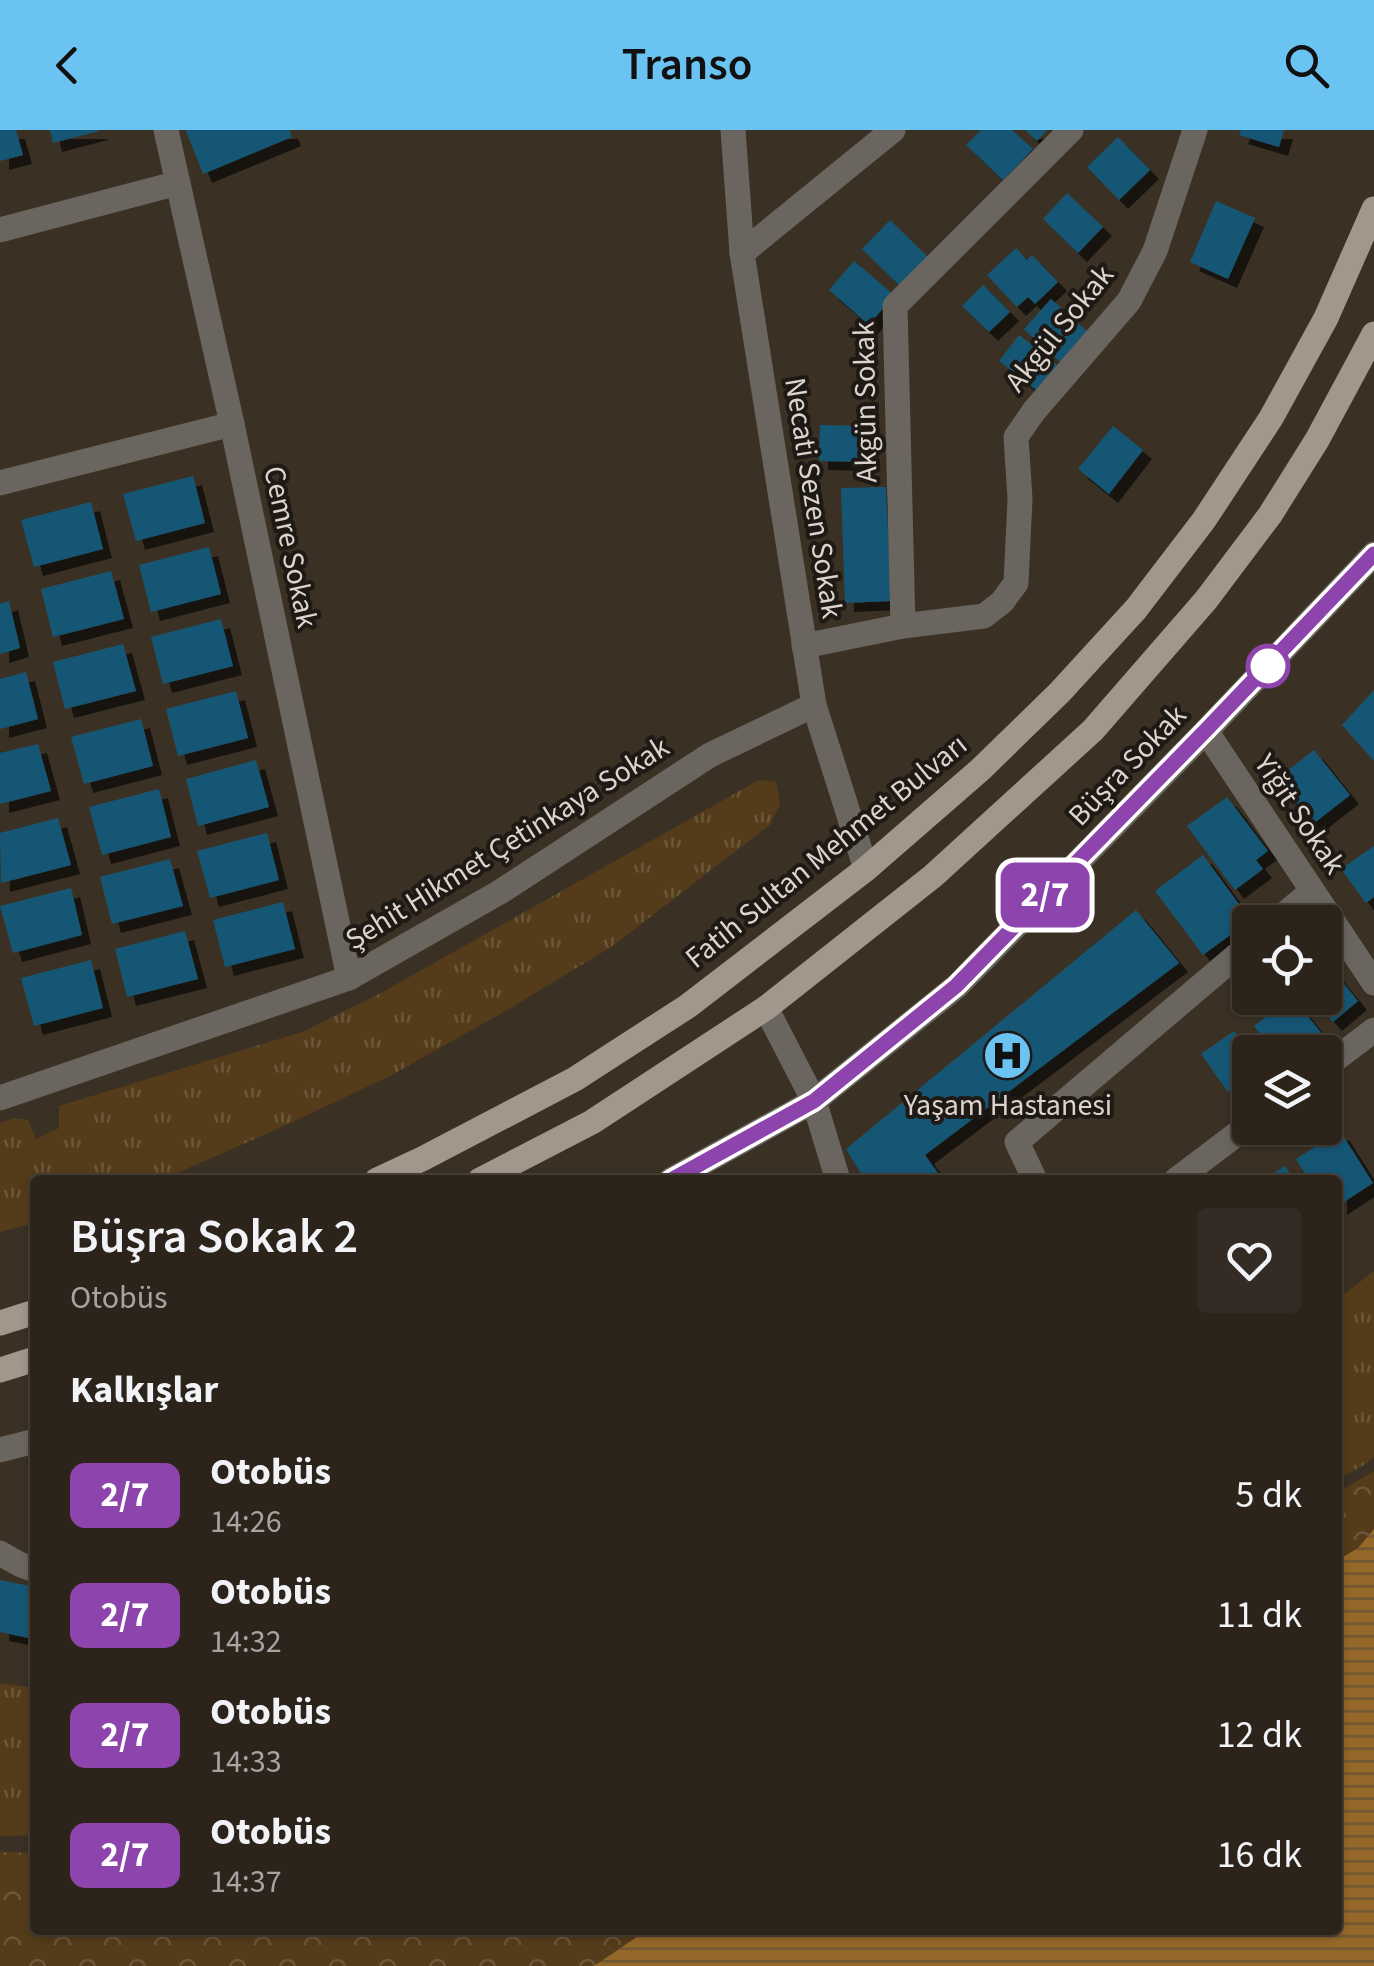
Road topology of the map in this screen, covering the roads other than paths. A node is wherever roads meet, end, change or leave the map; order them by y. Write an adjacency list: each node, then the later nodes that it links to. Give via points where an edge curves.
1 (166, 130): 6 (street, Cemre Sokak)
2 (734, 130): 9 (street, Necati Sezen Sokak)
3 (893, 130): 9 (street)
4 (1072, 130): 14 (street, Akgün Sokak, via 896,306)
5 (1196, 130): 14 (street, Akgül Sokak, via 1154,251 1129,300 1016,436 1016,583 984,616)
6 (178, 182): 8 (street); 11 (street, Cemre Sokak)
7 (1374, 209): 18 (main road, Fatih Sultan Mehmet Bulvarı, via 1326,318 1271,418 1136,609 1060,692)
8 (0, 230)
9 (742, 252): 15 (street, Necati Sezen Sokak)
10 (1374, 334): 24 (main road, via 1270,515 1154,663 1092,730 934,876)
11 (232, 424): 12 (street); 22 (street, Cemre Sokak)
12 (0, 483)
13 (1374, 554): 17 (street, Büşra Sokak)
14 (903, 626): 15 (street, Akgül Sokak)
15 (804, 646): 16 (street, Necati Sezen Sokak)
16 (814, 704): 18 (street, Necati Sezen Sokak); 22 (street, Şehit Hikmet Çetinkaya Sokak, via 710,755 500,892)
17 (1206, 730): 19 (street, Yiğit Sokak); 28 (street, Büşra Sokak, via 956,986)
18 (866, 869): 30 (main road, Fatih Sultan Mehmet Bulvarı, via 688,1006 591,1068)
19 (1312, 891): 20 (street); 23 (street, Yiğit Sokak)
20 (1295, 905)
21 (1232, 959): 34 (street, via 1017,1142)
22 (349, 978): 27 (street, Şehit Hikmet Çetinkaya Sokak)
23 (1374, 983)
24 (766, 1008): 28 (street); 31 (main road, via 592,1122)
25 (1374, 1030): 26 (street)
26 (1342, 1054)
27 (0, 1098)
28 (814, 1101): 32 (street, Büşra Sokak); 33 (street)
29 (1232, 1138): 35 (street)
30 (388, 1175)
31 (490, 1175)
32 (680, 1175)
33 (836, 1175)
34 (1033, 1175)
35 (1183, 1175)
36 (30, 1314): 37 (main road)
37 (0, 1323)
38 (30, 1361): 39 (main road)
39 (0, 1370)
40 (30, 1442): 41 (street)
41 (0, 1450)
42 (0, 1553): 43 (street)
43 (30, 1568)

